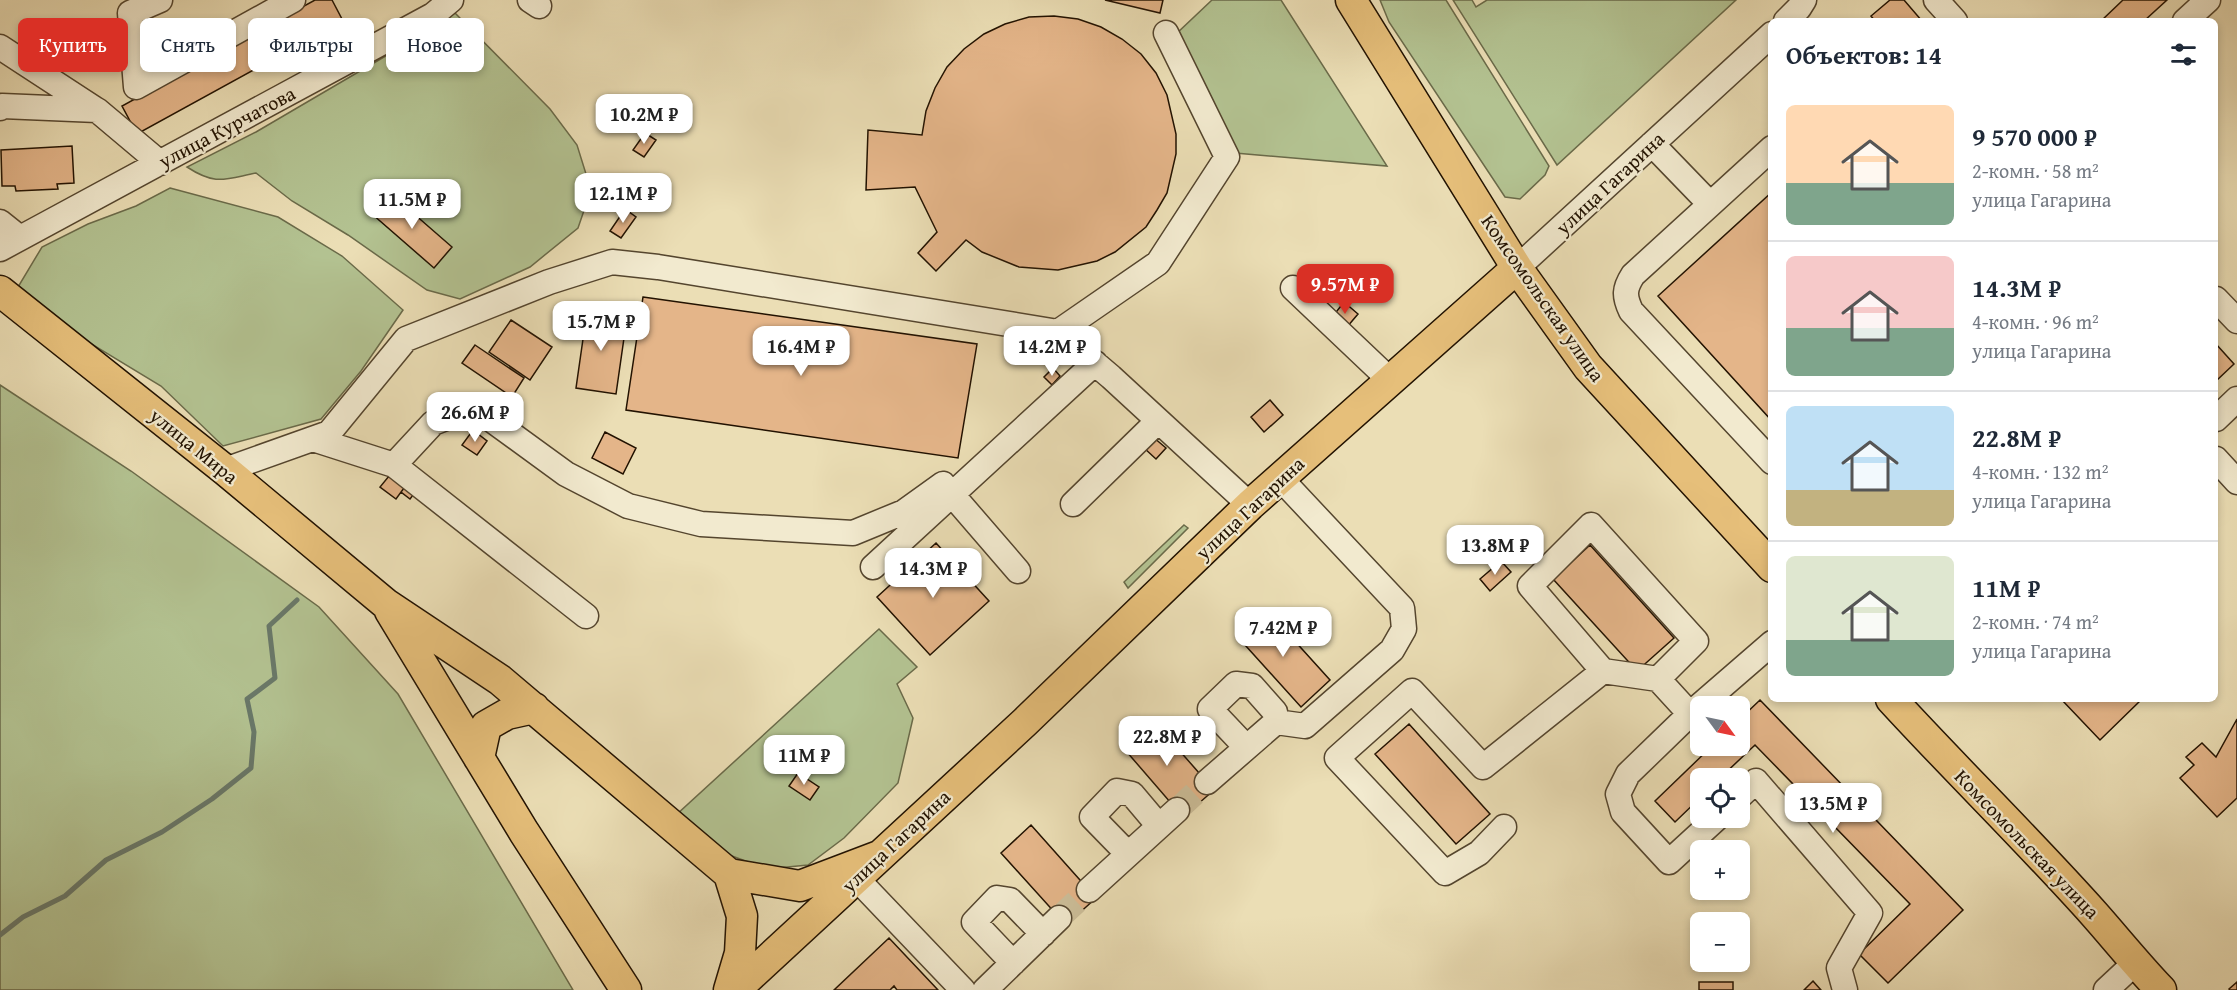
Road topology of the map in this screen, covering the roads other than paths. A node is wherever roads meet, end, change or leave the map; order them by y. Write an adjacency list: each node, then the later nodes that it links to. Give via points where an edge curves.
1 (160, 0): 2 (street, via 130,13 136,87)
2 (293, 0)
3 (451, 0): 16 (street, улица Курчатова, via 433,15)
4 (1351, 0): 20 (main road, Комсомольская улица)
5 (1936, 0): 7 (street)
6 (2208, 0): 8 (street)
7 (1952, 18)
8 (2188, 18)
9 (1166, 33): 25 (street, via 1227,157 1158,263)
10 (1768, 38): 14 (street, улица Гагарина)
11 (0, 47): 13 (street)
12 (0, 108): 13 (street)
13 (98, 110): 16 (street)
14 (1652, 144): 17 (street); 20 (street, улица Гагарина)
15 (1768, 152): 17 (street)
16 (160, 163): 19 (street, улица Курчатова)
17 (1710, 204): 32 (street, via 1633,275 1625,298 1631,311)
18 (0, 222): 19 (street)
19 (10, 244)
20 (1517, 268): 27 (main road, улица Гагарина); 41 (main road, Комсомольская улица, via 1588,367)
21 (1293, 288): 27 (street)
22 (0, 291): 35 (main road, улица Мира)
23 (2218, 300): 24 (street)
24 (2237, 321)
25 (1058, 332): 26 (street); 31 (street, via 612,262 549,282 406,339 329,433)
26 (1095, 363): 30 (street); 38 (street)
27 (1391, 381): 36 (main road, улица Гагарина)
28 (2237, 399): 29 (street)
29 (2218, 417)
30 (1158, 420): 39 (street); 40 (street)
31 (313, 439): 34 (street); 35 (street)
32 (1768, 458)
33 (2218, 461): 37 (street)
34 (394, 465): 38 (street, via 433,423 474,407 566,474 607,496 628,506 700,524 853,533 904,512 943,484); 45 (street)
35 (225, 470): 44 (main road, улица Мира)
36 (1281, 478): 40 (main road, улица Гагарина); 53 (street, via 1402,608 1404,629 1392,650 1305,726)
37 (2237, 482)
38 (953, 494): 42 (street); 43 (street)
39 (1073, 504)
40 (1250, 506): 63 (main road, улица Гагарина)
41 (1768, 563)
42 (873, 567)
43 (1018, 571)
44 (386, 604): 51 (main road, via 500,680); 55 (main road)
45 (586, 616)
46 (1768, 646): 49 (street)
47 (1603, 671): 48 (street); 48 (street, via 1530,586 1591,525 1696,641); 60 (street, via 1483,767 1412,691 1337,758 1445,873 1479,853)
48 (1658, 679): 52 (street)
49 (1711, 696)
50 (1894, 702): 68 (main road, Комсомольская улица)
51 (534, 708): 55 (main road, via 507,714 486,726); 64 (main road)
52 (1690, 714): 61 (street, via 1628,774 1618,794 1623,812 1669,862)
53 (1276, 722): 54 (street); 54 (street, via 1275,712 1252,686 1236,684 1210,709)
54 (1246, 747): 56 (street)
55 (479, 758): 69 (main road)
56 (1207, 782)
57 (1750, 787): 74 (street, via 1756,781 1870,914 1839,968)
58 (1177, 810): 59 (street)
59 (1159, 826): 62 (street); 62 (street, via 1132,794 1117,791 1092,817)
60 (1504, 827)
61 (1706, 828)
62 (1128, 854): 66 (street)
63 (879, 856): 64 (main road, via 800,886); 65 (main road, улица Гагарина)
64 (729, 874): 70 (main road, via 742,916 740,953)
65 (856, 878): 71 (main road, улица Гагарина); 72 (street)
66 (1089, 890)
67 (1013, 963): 67 (street, via 974,922 997,898 1010,900 1051,926); 73 (street)
68 (2135, 963): 75 (street); 76 (main road, Комсомольская улица)
69 (626, 990)
70 (729, 990)
71 (735, 990)
72 (963, 990)
73 (985, 990)
74 (1845, 990)
75 (2106, 990)
76 (2161, 990)

